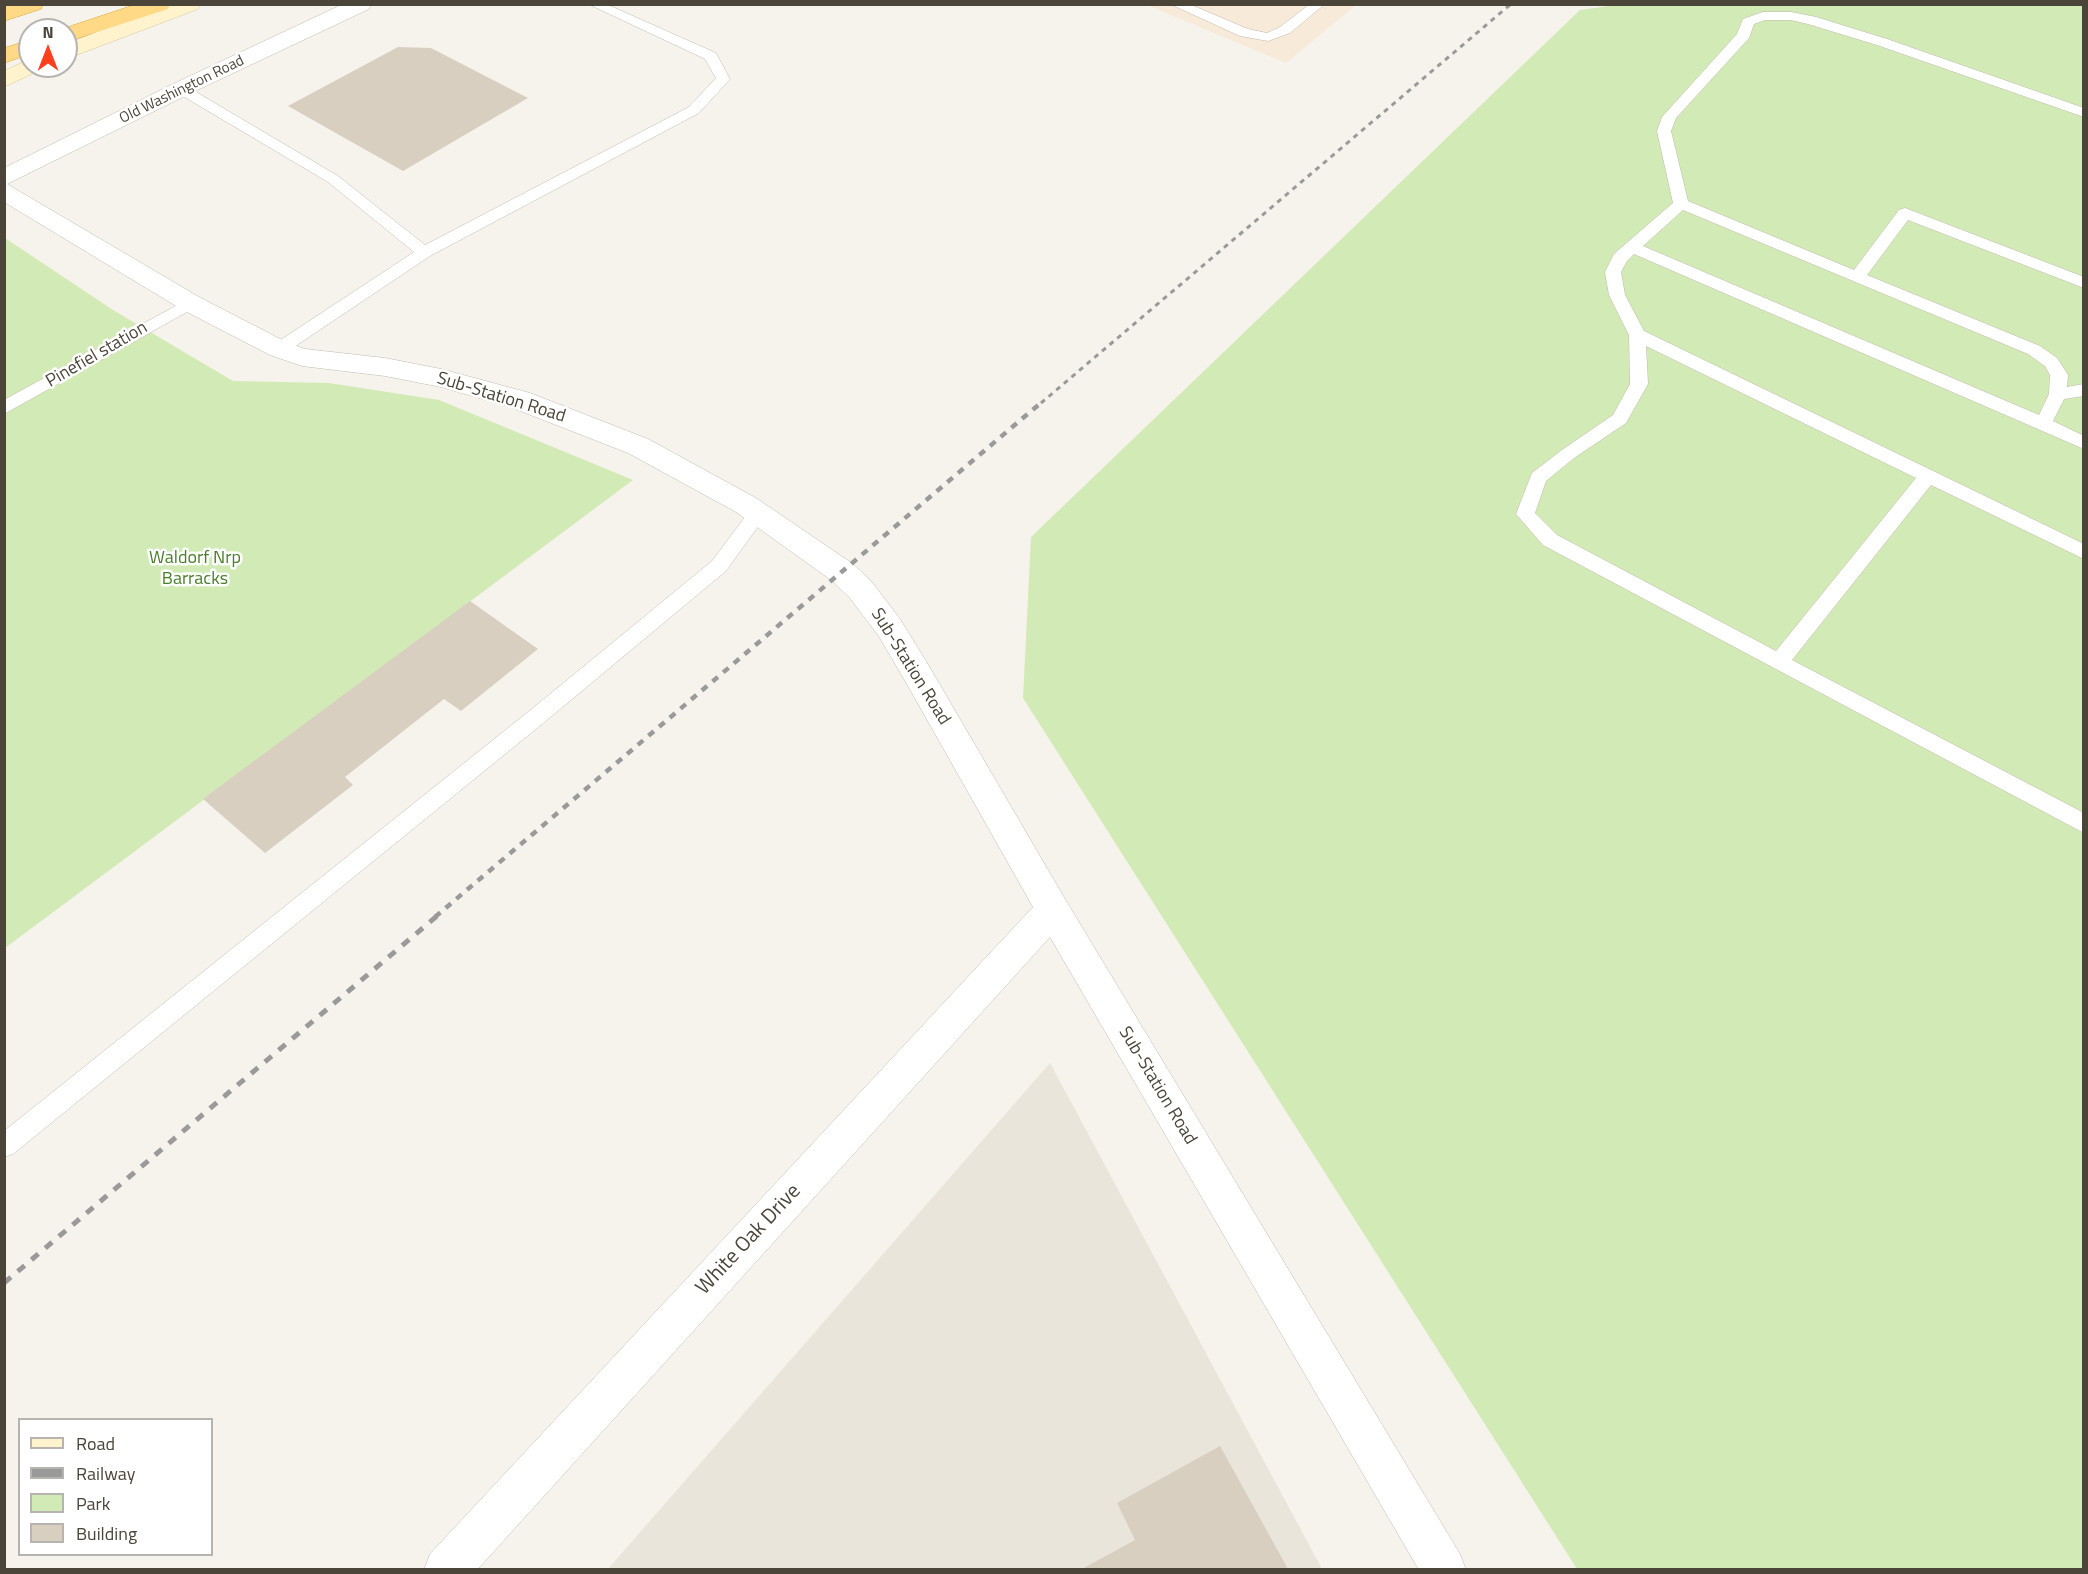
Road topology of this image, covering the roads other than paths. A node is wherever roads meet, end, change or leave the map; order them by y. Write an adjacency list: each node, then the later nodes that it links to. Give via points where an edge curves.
1 (33, 4): 8 (highway)
2 (160, 4): 9 (highway)
3 (190, 4): 10 (main road)
4 (361, 4): 13 (street, Old Washington Road)
5 (594, 4): 19 (lane, via 711,56 723,79 694,110)
6 (1176, 4): 7 (lane, via 1245,33 1268,37 1285,30)
7 (1319, 4)
8 (4, 15)
9 (78, 32)
10 (78, 47)
11 (18, 72): 12 (main road)
12 (4, 80)
13 (181, 89): 15 (street, Old Washington Road); 19 (lane, via 333,179)
14 (2084, 113): 17 (lane, via 1811,20 1763,16 1748,22 1744,35 1670,117 1664,131)
15 (4, 178)
16 (4, 191): 22 (street, Sub-Station Road)
17 (1682, 204): 18 (lane); 20 (lane)
18 (1632, 247): 23 (lane, via 1612,272 1617,295); 28 (lane)
19 (424, 252): 24 (lane)
20 (1857, 277): 21 (lane, via 1905,213); 26 (lane, via 2034,350 2051,362 2059,375)
21 (2084, 283)
22 (190, 303): 24 (street, Sub-Station Road); 27 (lane, Pinefiel station)
23 (1637, 335): 30 (lane); 33 (lane, via 1639,384 1620,419 1538,478 1525,514 1550,540)
24 (279, 349): 31 (street, Sub-Station Road, via 302,357 441,378 520,400 638,446)
25 (2084, 390): 26 (lane)
26 (2058, 394): 28 (lane)
27 (4, 408)
28 (2043, 424): 29 (lane)
29 (2084, 443)
30 (1928, 476): 32 (lane); 33 (lane)
31 (758, 514): 35 (street, Sub-Station Road, via 842,572 889,627); 36 (lane, via 719,566)
32 (2084, 552)
33 (1779, 662): 34 (lane)
34 (2084, 824)
35 (1053, 910): 37 (street, White Oak Drive); 38 (street, Sub-Station Road)
36 (4, 1146)
37 (446, 1569)
38 (1444, 1569)

